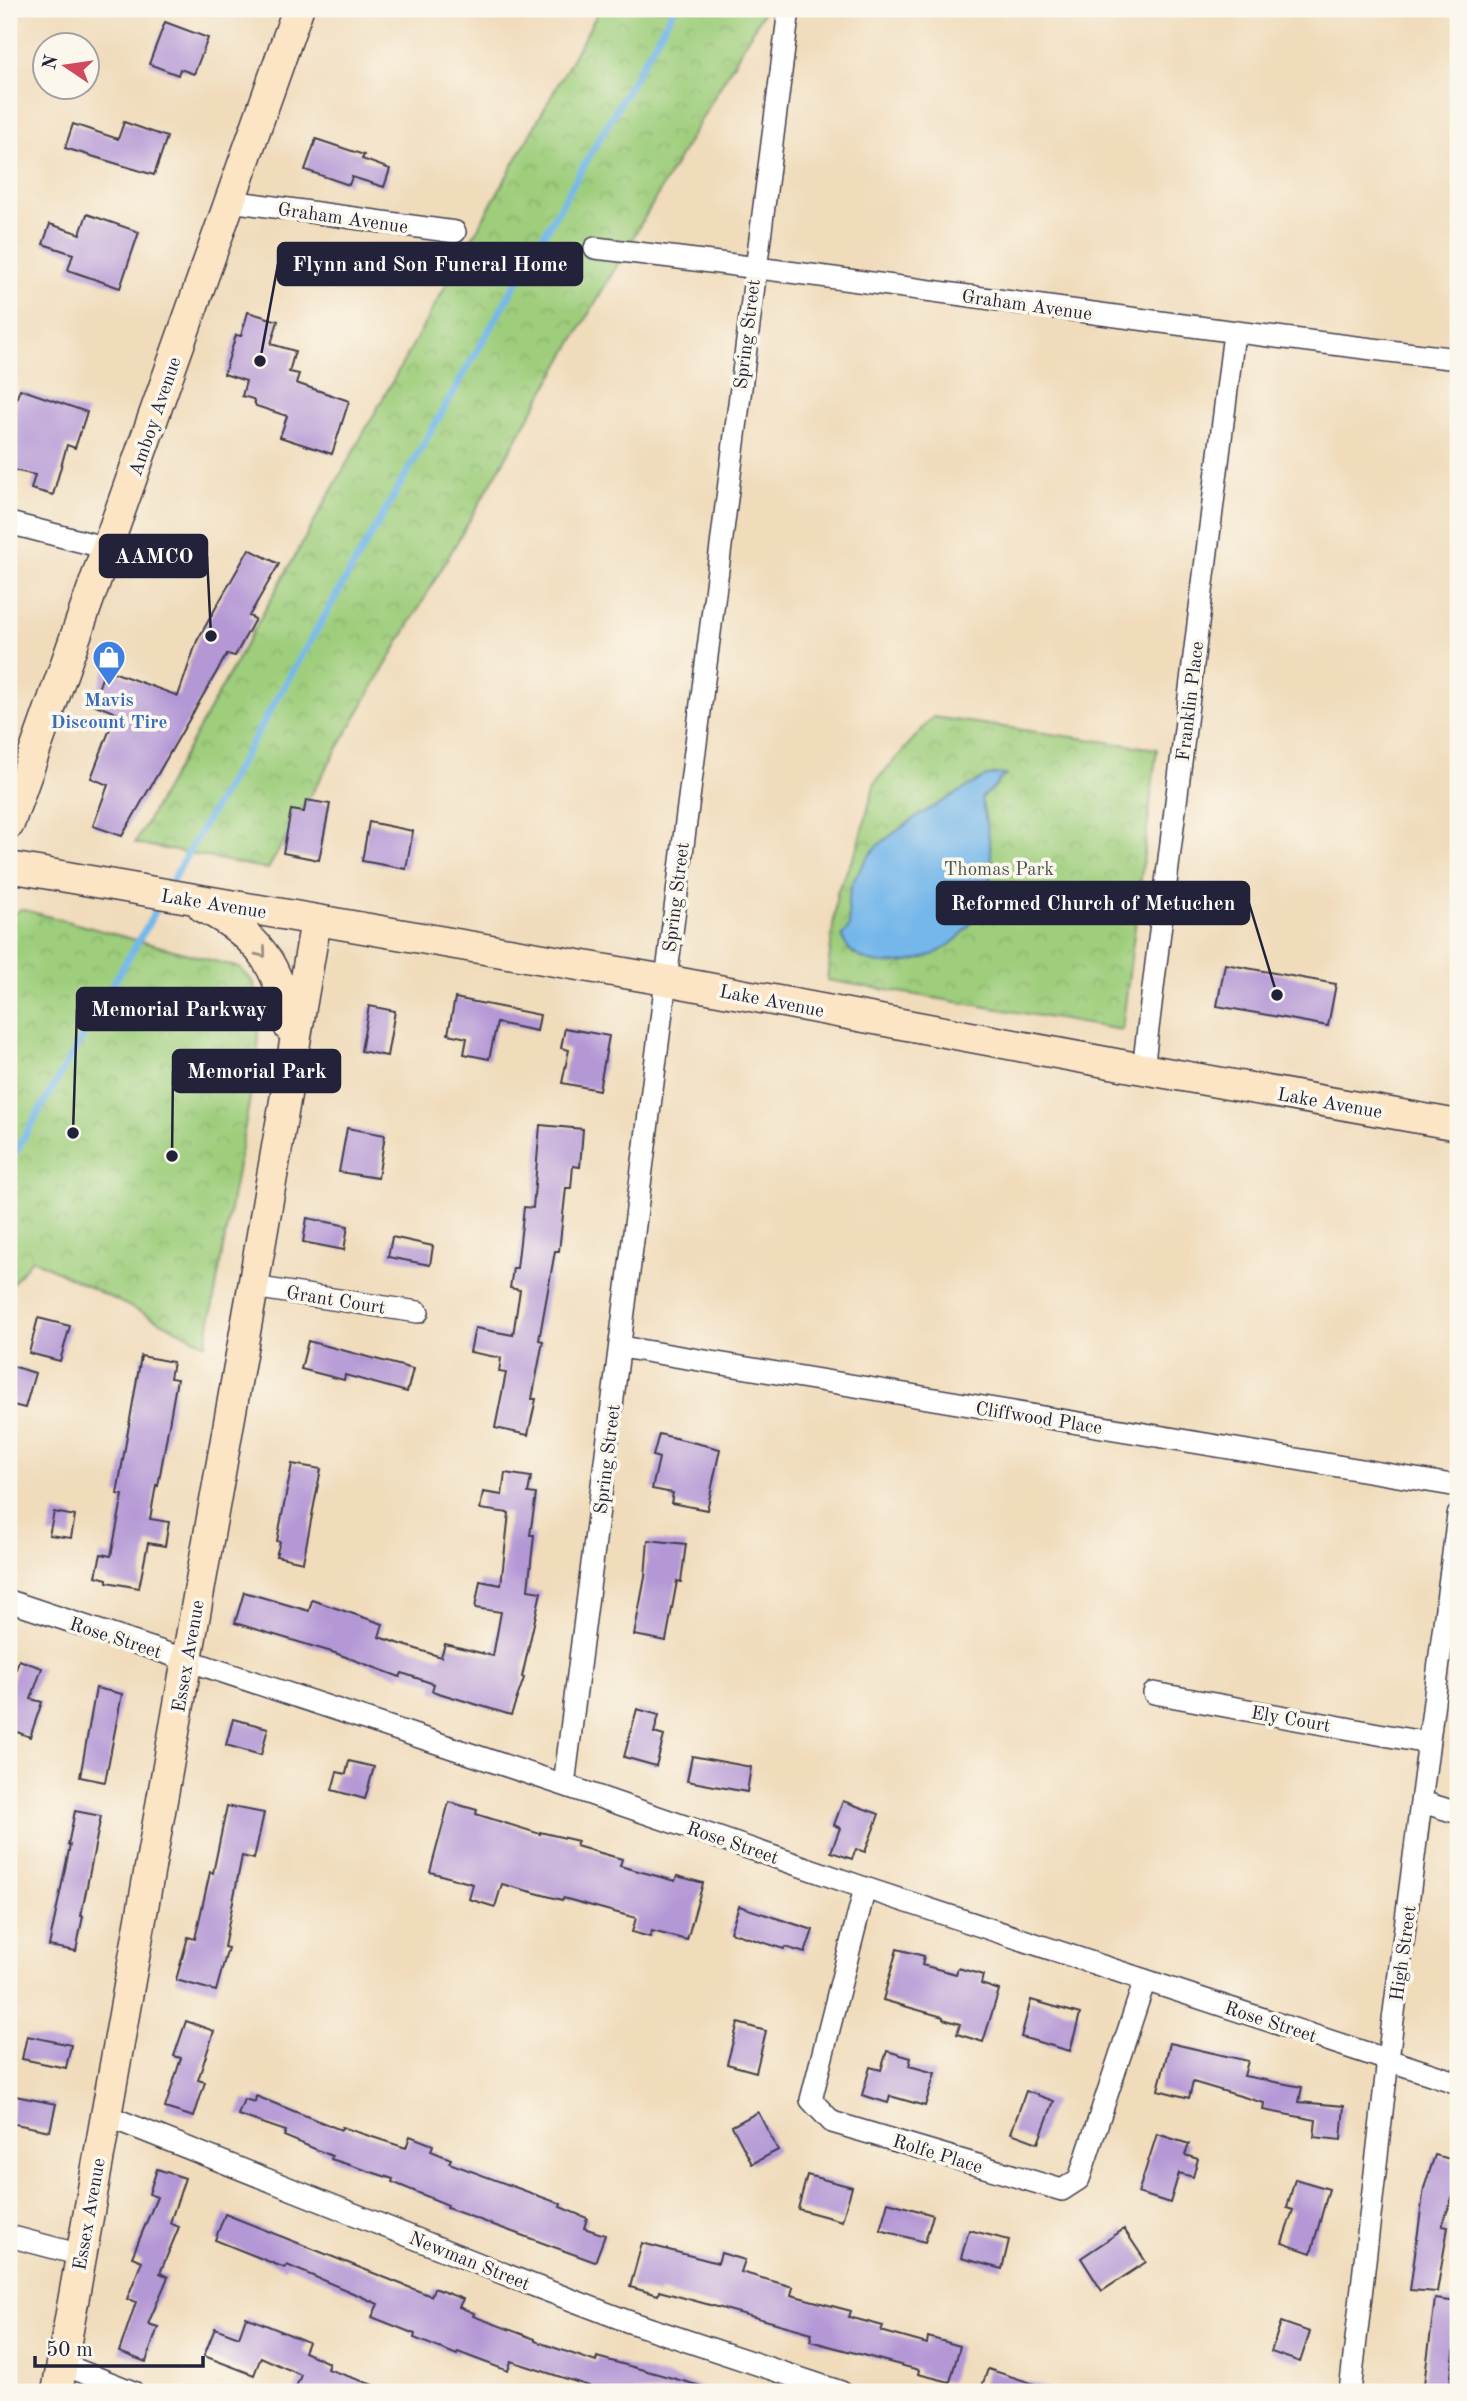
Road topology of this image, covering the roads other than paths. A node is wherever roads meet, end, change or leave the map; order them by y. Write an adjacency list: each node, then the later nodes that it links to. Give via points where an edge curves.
1 (298, 9): 3 (street, Amboy Avenue)
2 (789, 9): 6 (street, Spring Street)
3 (230, 201): 4 (street, Graham Avenue); 10 (street, Amboy Avenue)
4 (456, 232)
5 (596, 248): 6 (street, Graham Avenue)
6 (754, 266): 7 (street, Graham Avenue); 15 (street, Spring Street)
7 (1234, 333): 8 (street, Graham Avenue); 17 (street, Franklin Place)
8 (1458, 359)
9 (9, 523): 10 (street)
10 (107, 548): 11 (street, Amboy Avenue)
11 (9, 824)
12 (9, 867): 13 (street, Lake Avenue)
13 (188, 899): 14 (street, Lake Avenue); 16 (street, one-way to 16, via 244,933 265,955 278,976)
14 (316, 920): 15 (street, Lake Avenue); 16 (street, Essex Avenue)
15 (665, 980): 17 (street, Lake Avenue); 21 (street, Spring Street)
16 (293, 1050): 19 (street, Essex Avenue)
17 (1143, 1069): 18 (street, Lake Avenue)
18 (1458, 1125)
19 (253, 1287): 20 (street, Grant Court); 26 (street, Essex Avenue)
20 (418, 1312)
21 (621, 1348): 22 (street, Cliffwood Place); 29 (street, Spring Street)
22 (1458, 1486)
23 (1458, 1514): 24 (street, High Street)
24 (1457, 1541): 28 (street, High Street)
25 (9, 1601): 26 (street, Rose Street)
26 (186, 1660): 29 (street, Rose Street); 36 (street, Essex Avenue)
27 (1154, 1693): 28 (street, Ely Court)
28 (1428, 1743): 30 (street, High Street)
29 (564, 1784): 32 (street, Rose Street)
30 (1422, 1802): 31 (street); 34 (street, High Street)
31 (1458, 1813)
32 (865, 1888): 33 (street, Rose Street); 33 (street, Rolfe Place, via 811,2099 832,2122 1062,2190 1079,2179)
33 (1145, 1980): 34 (street, Rose Street)
34 (1388, 2059): 35 (street, Rose Street); 42 (street, High Street)
35 (1458, 2083)
36 (105, 2115): 38 (street, Essex Avenue); 41 (street, Newman Street, via 627,2321)
37 (9, 2236): 38 (street)
38 (81, 2255): 39 (street, Essex Avenue)
39 (59, 2378): 40 (street)
40 (133, 2392)
41 (841, 2392)
42 (1350, 2392)

